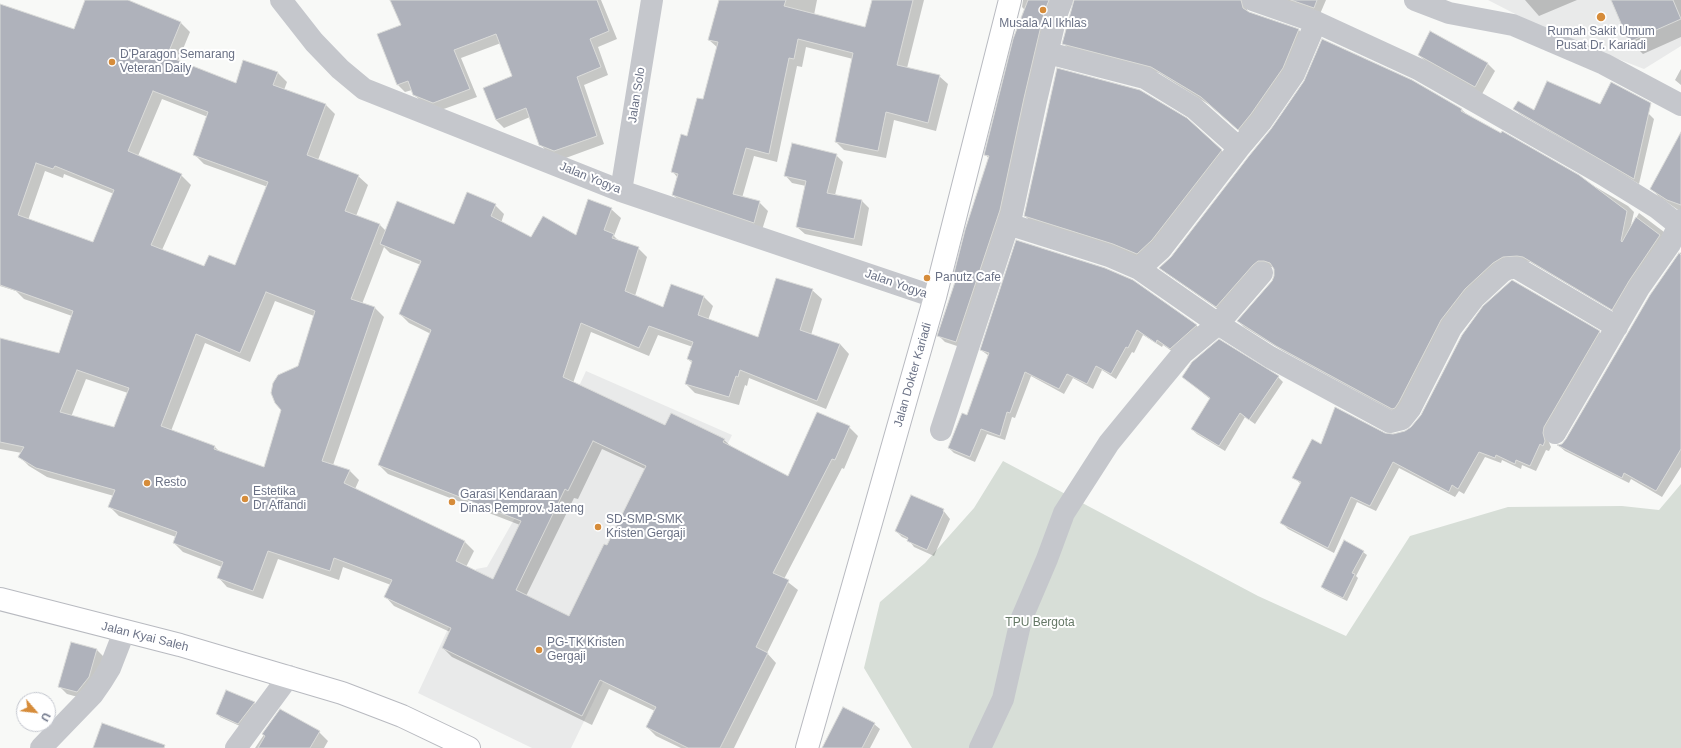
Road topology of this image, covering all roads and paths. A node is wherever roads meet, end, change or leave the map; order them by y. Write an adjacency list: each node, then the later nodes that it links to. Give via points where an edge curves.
1 (283, 0): 11 (street, Jalan Yogya, via 314,42 364,89)
2 (652, 0): 11 (street, Jalan Solo)
3 (1010, 0): 16 (main road, Jalan Dokter Kariadi)
4 (1062, 0): 8 (street)
5 (1253, 0): 7 (street)
6 (1415, 0): 9 (street, via 1449,13 1512,26 1604,64)
7 (1316, 22): 10 (street, via 1294,74 1261,122); 13 (street, via 1418,69 1602,174)
8 (1048, 52): 10 (street, via 1145,78 1194,108); 12 (street)
9 (1681, 106)
10 (1239, 148): 14 (street, via 1161,249)
11 (622, 191): 16 (street, Jalan Yogya)
12 (1008, 224): 14 (street, via 1109,256); 19 (street)
13 (1680, 224): 18 (street)
14 (1139, 269): 17 (street)
15 (1262, 273): 17 (street)
16 (935, 297): 27 (main road, Jalan Dokter Kariadi)
17 (1218, 324): 18 (street, via 1297,372 1390,422 1402,419 1410,409 1451,328 1474,298 1509,268 1517,268); 28 (street, via 1183,353 1109,443 1064,513 1022,620 1003,699)
18 (1617, 327): 20 (street)
19 (941, 430)
20 (1555, 433)
21 (0, 599): 22 (main road, Jalan Kyai Saleh)
22 (124, 632): 23 (main road, Jalan Kyai Saleh); 24 (street, via 110,668 93,694)
23 (289, 676): 25 (street); 26 (main road, Jalan Kyai Saleh, via 342,692 402,716)
24 (41, 748)
25 (236, 748)
26 (469, 748)
27 (807, 748)
28 (980, 748)

